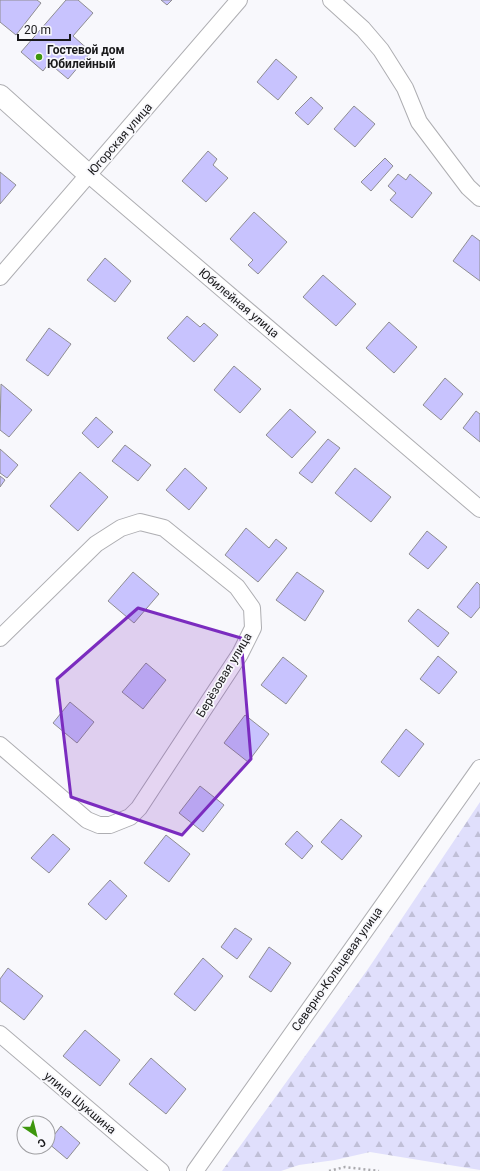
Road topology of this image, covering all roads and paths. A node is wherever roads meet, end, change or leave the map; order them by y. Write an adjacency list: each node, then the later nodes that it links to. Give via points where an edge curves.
1 (239, 0): 4 (street, Югорская улица)
2 (331, 0): 5 (street, via 363,29 381,50 405,88 419,122 468,187)
3 (0, 95): 4 (street, Юбилейная улица)
4 (89, 175): 6 (street, Югорская улица); 7 (street, Юбилейная улица)
5 (480, 198)
6 (0, 277)
7 (480, 509)
8 (0, 638): 9 (street, Берёзовая улица, via 96,544 121,528 140,522 164,528 237,587 252,608 253,628 240,654 156,783 130,817 110,825 99,825 87,820)
9 (0, 745)
10 (480, 768): 13 (street, Северно-Кольцевая улица)
11 (0, 1034): 12 (street, улица Шукшина)
12 (161, 1171)
13 (195, 1171)
14 (328, 1171): 15 (path, via 345,1167)
15 (379, 1171)

